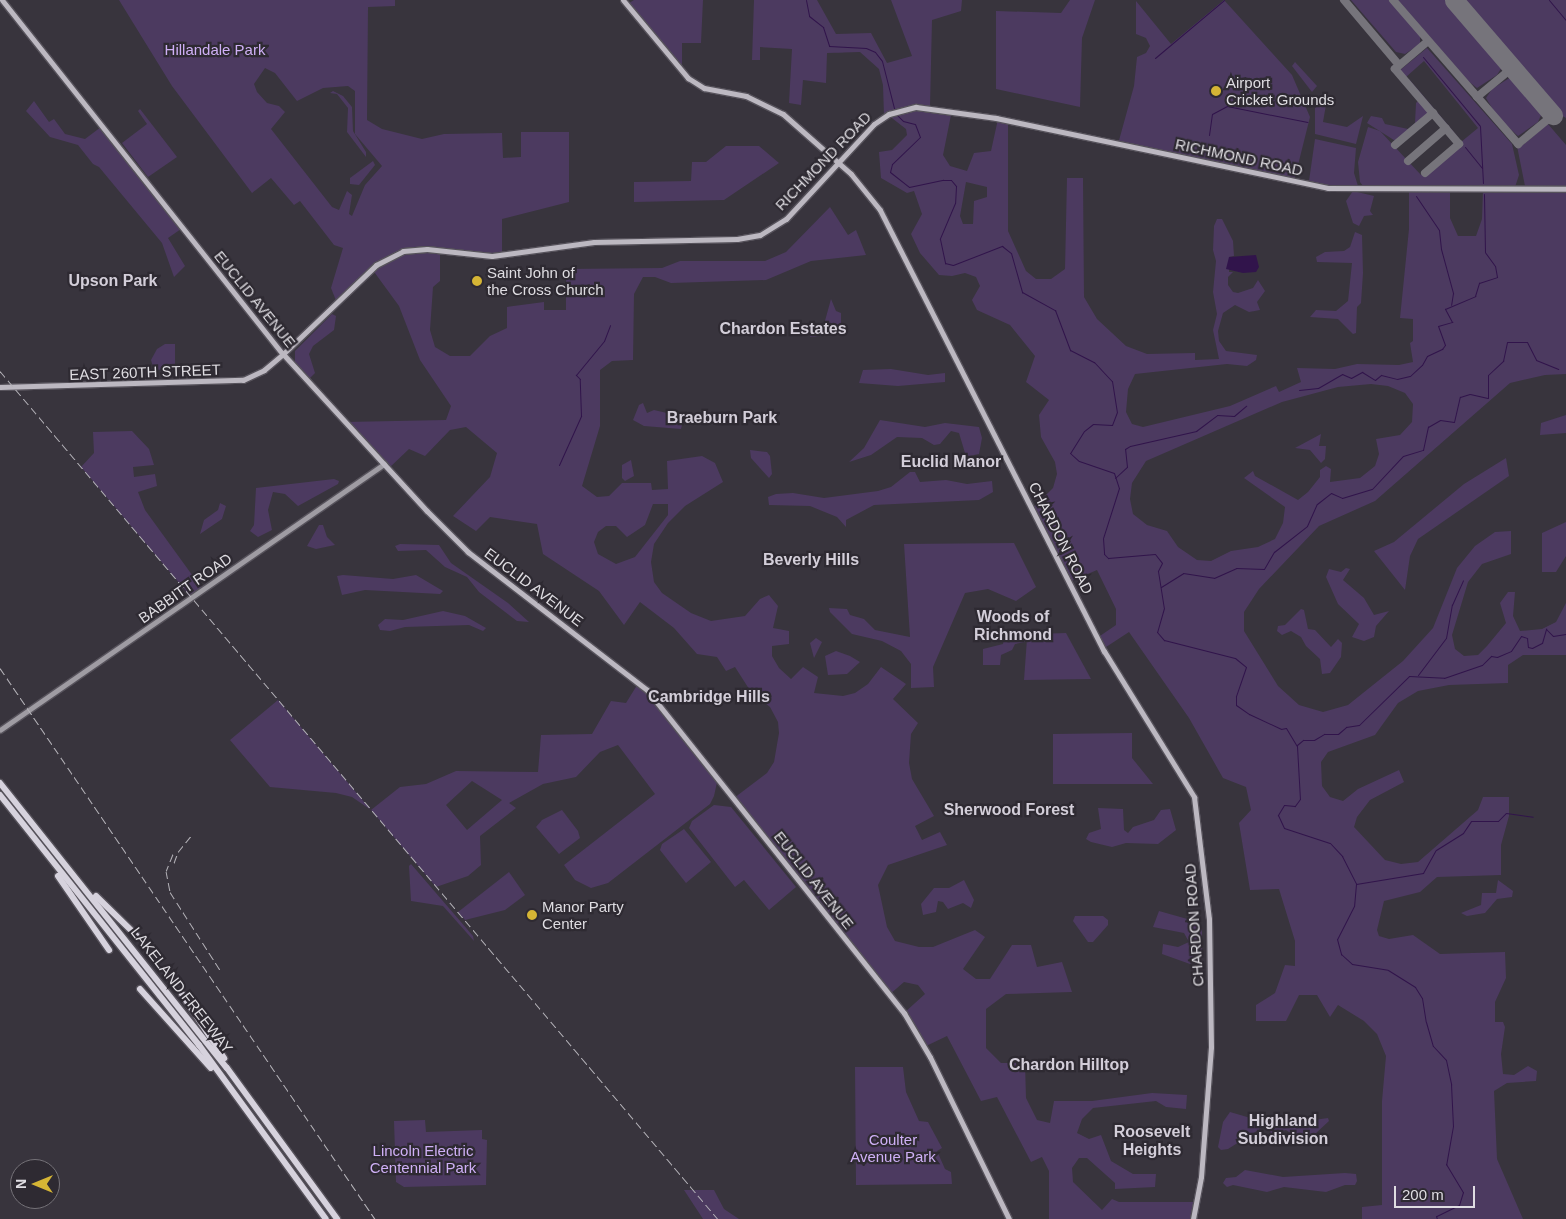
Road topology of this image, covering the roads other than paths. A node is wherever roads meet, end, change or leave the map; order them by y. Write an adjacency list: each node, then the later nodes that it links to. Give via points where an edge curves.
1 (2, 0): 5 (main road, EUCLID AVENUE)
2 (623, 0): 3 (main road, CHARDON ROAD, via 688,78 704,88 746,96 772,108)
3 (838, 162): 4 (main road, RICHMOND ROAD, via 868,129 890,114 930,107 1328,188); 5 (main road, RICHMOND ROAD, via 786,219 774,229 748,238 594,242 492,256 427,249 403,251 376,265); 26 (main road, CHARDON ROAD, via 870,196 893,231 1104,651 1194,798 1209,918 1212,1047 1201,1177)
4 (1566, 189)
5 (283, 354): 6 (main road, EAST 260TH STREET, via 254,376 231,382); 7 (main road, EUCLID AVENUE)
6 (0, 387)
7 (384, 464): 8 (main road, BABBITT ROAD); 25 (main road, EUCLID AVENUE, via 468,552 647,690 904,1013 930,1057)
8 (0, 730)
9 (0, 782): 12 (highway, LAKELAND FREEWAY)
10 (0, 795): 11 (highway, LAKELAND FREEWAY)
11 (38, 846): 14 (highway); 18 (highway, LAKELAND FREEWAY)
12 (60, 858): 13 (highway); 17 (highway, LAKELAND FREEWAY)
13 (136, 935)
14 (109, 950)
15 (140, 989): 18 (highway)
16 (182, 994): 17 (highway)
17 (243, 1088): 20 (highway, LAKELAND FREEWAY)
18 (233, 1091): 19 (highway, LAKELAND FREEWAY)
19 (313, 1204): 21 (highway); 22 (highway)
20 (326, 1204): 23 (highway, LAKELAND FREEWAY); 24 (highway)
21 (320, 1219)
22 (326, 1219)
23 (337, 1219)
24 (342, 1219)
25 (1009, 1219)
26 (1194, 1219)

